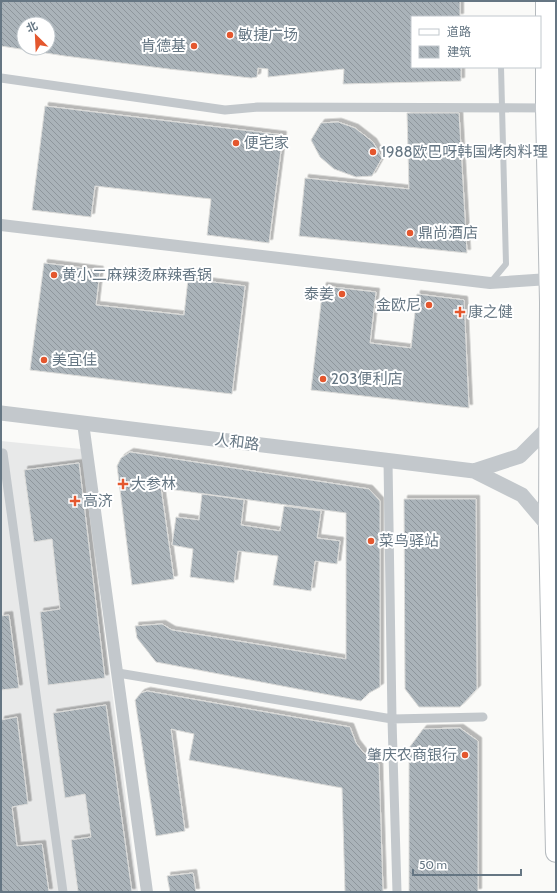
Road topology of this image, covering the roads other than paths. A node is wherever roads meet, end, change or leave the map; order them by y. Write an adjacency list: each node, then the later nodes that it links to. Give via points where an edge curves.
1 (546, 1): 2 (main road)
2 (543, 24): 6 (main road)
3 (501, 68): 5 (lane)
4 (1, 78): 5 (street, via 225,110 258,107)
5 (502, 108): 6 (street); 9 (lane, via 506,264)
6 (546, 108): 8 (main road)
7 (1, 225): 9 (street)
8 (549, 279): 9 (street); 12 (main road)
9 (490, 284)
10 (1, 413): 11 (street, 人和路)
11 (83, 423): 14 (street, 人和路); 17 (street)
12 (550, 426): 15 (street, via 520,456); 16 (main road)
13 (3, 452): 21 (street)
14 (388, 461): 15 (street, 人和路); 19 (street)
15 (474, 471): 16 (street, via 522,495)
16 (549, 527): 20 (main road)
17 (118, 673): 19 (street); 22 (street)
18 (483, 717): 19 (street)
19 (392, 719): 23 (street)
20 (556, 852)
21 (63, 892)
22 (147, 892)
23 (397, 892)

